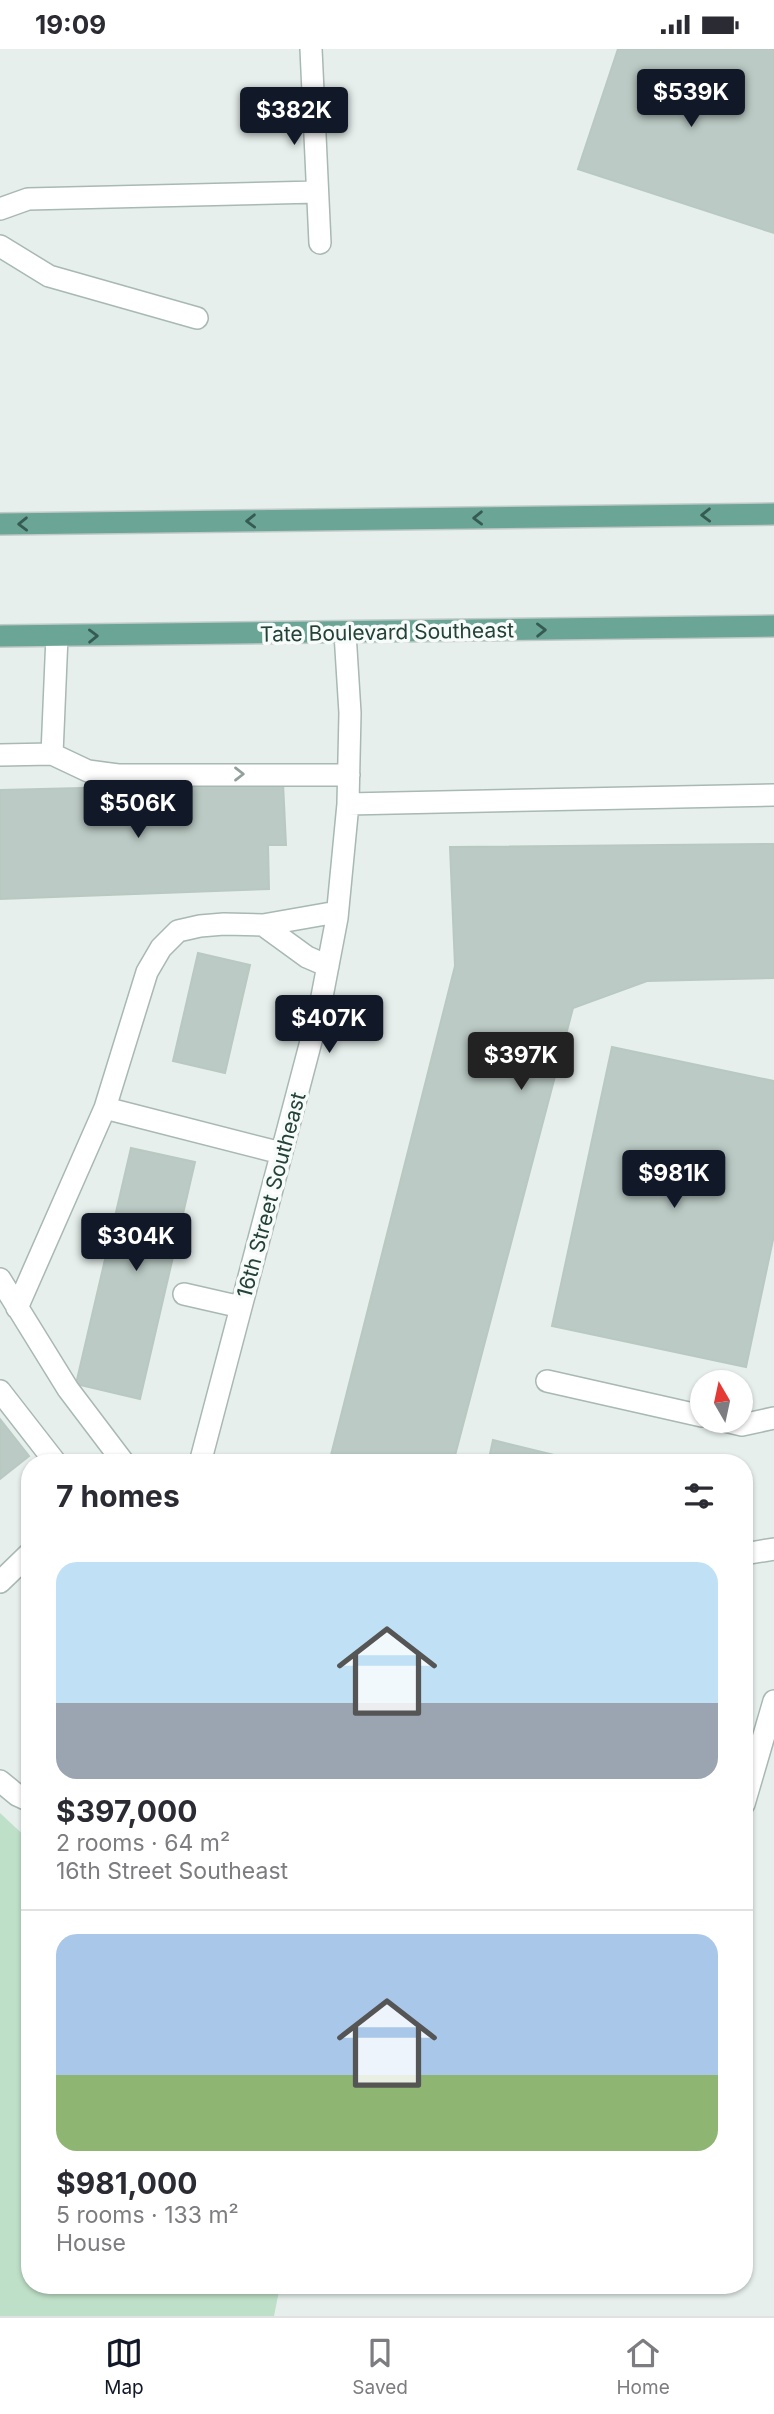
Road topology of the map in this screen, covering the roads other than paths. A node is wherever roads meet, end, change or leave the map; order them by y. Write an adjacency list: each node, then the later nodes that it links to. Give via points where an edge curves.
1 (311, 49): 2 (street)
2 (317, 192): 3 (street, via 28,199); 4 (street)
3 (0, 209)
4 (320, 243)
5 (0, 246): 6 (street, via 49,276)
6 (197, 318)
7 (774, 514): 8 (main road, one-way to 8)
8 (0, 524)
9 (774, 626): 10 (main road, Tate Boulevard Southeast, one-way to 9)
10 (345, 633): 12 (main road, Tate Boulevard Southeast, one-way to 10); 15 (street, 16th Street Southeast)
11 (0, 636): 12 (main road, Tate Boulevard Southeast)
12 (57, 636): 13 (street)
13 (52, 754): 14 (street); 15 (street, one-way to 15, via 88,771 118,775)
14 (0, 755)
15 (349, 775): 17 (street, 16th Street Southeast)
16 (774, 795): 17 (street)
17 (348, 804): 18 (street, 16th Street Southeast)
18 (337, 912): 19 (street); 20 (street, 16th Street Southeast)
19 (263, 925): 20 (street, via 307,957); 21 (street, via 200,926 178,931 161,948 147,972)
20 (328, 966): 22 (street, 16th Street Southeast)
21 (105, 1108): 22 (street); 26 (street)
22 (281, 1153): 25 (street, 16th Street Southeast)
23 (0, 1279): 26 (street)
24 (184, 1294): 25 (street)
25 (241, 1307): 34 (street, 16th Street Southeast)
26 (17, 1308): 33 (street, via 68,1389)
27 (547, 1381): 29 (street)
28 (0, 1391): 32 (street)
29 (690, 1413)
30 (774, 1418): 31 (street)
31 (753, 1423)
32 (49, 1454)
33 (117, 1454)
34 (202, 1454)
35 (774, 1549): 36 (street)
36 (753, 1552)
37 (21, 1562): 38 (street)
38 (0, 1583)
39 (774, 1701): 40 (street)
40 (753, 1773)
41 (0, 1781): 42 (street)
42 (21, 1796)

